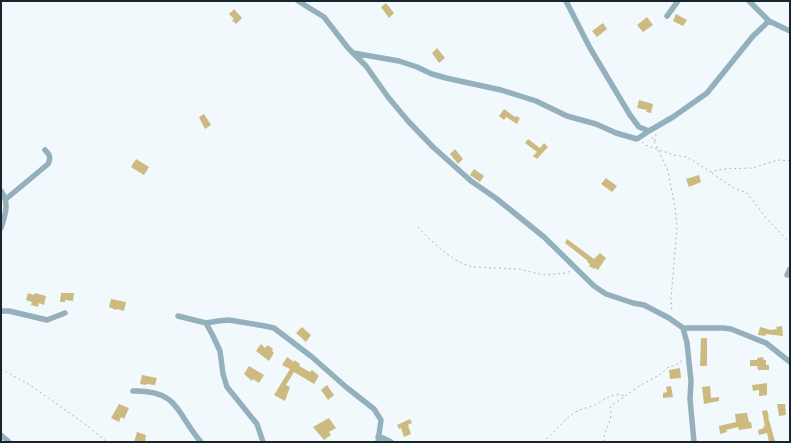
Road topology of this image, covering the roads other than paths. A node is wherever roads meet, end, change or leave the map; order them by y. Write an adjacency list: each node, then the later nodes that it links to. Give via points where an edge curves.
1 (298, 1): 8 (street, via 324,17)
2 (566, 1): 9 (street, via 590,48 630,115 639,127)
3 (678, 1): 5 (street)
4 (749, 1): 6 (street)
5 (667, 16)
6 (769, 21): 7 (street); 9 (street, via 753,36 707,93)
7 (790, 31)
8 (353, 53): 9 (street, via 399,61 432,74 536,101 567,116 638,139); 20 (street, via 408,121 433,147 471,181 544,237 594,286 603,292 644,305)
9 (648, 131)
10 (45, 150): 12 (street, via 50,160 48,164)
11 (1, 191): 12 (street)
12 (6, 199): 13 (street, via 7,206)
13 (1, 228)
14 (790, 269): 15 (street)
15 (786, 275)
16 (1, 310): 17 (street, via 47,320)
17 (65, 313)
18 (178, 316): 19 (street)
19 (206, 323): 24 (street, via 229,320 274,328 374,409 381,420); 27 (street, via 220,351 227,387 257,424)
20 (683, 328): 21 (street, via 731,330 766,343); 29 (street, via 691,381)
21 (790, 362)
22 (133, 391): 26 (street, via 152,392 168,398)
23 (1, 435): 25 (street)
24 (378, 440): 28 (street, via 383,438)
25 (9, 442)
26 (201, 442)
27 (263, 442)
28 (390, 442)
29 (694, 442)

